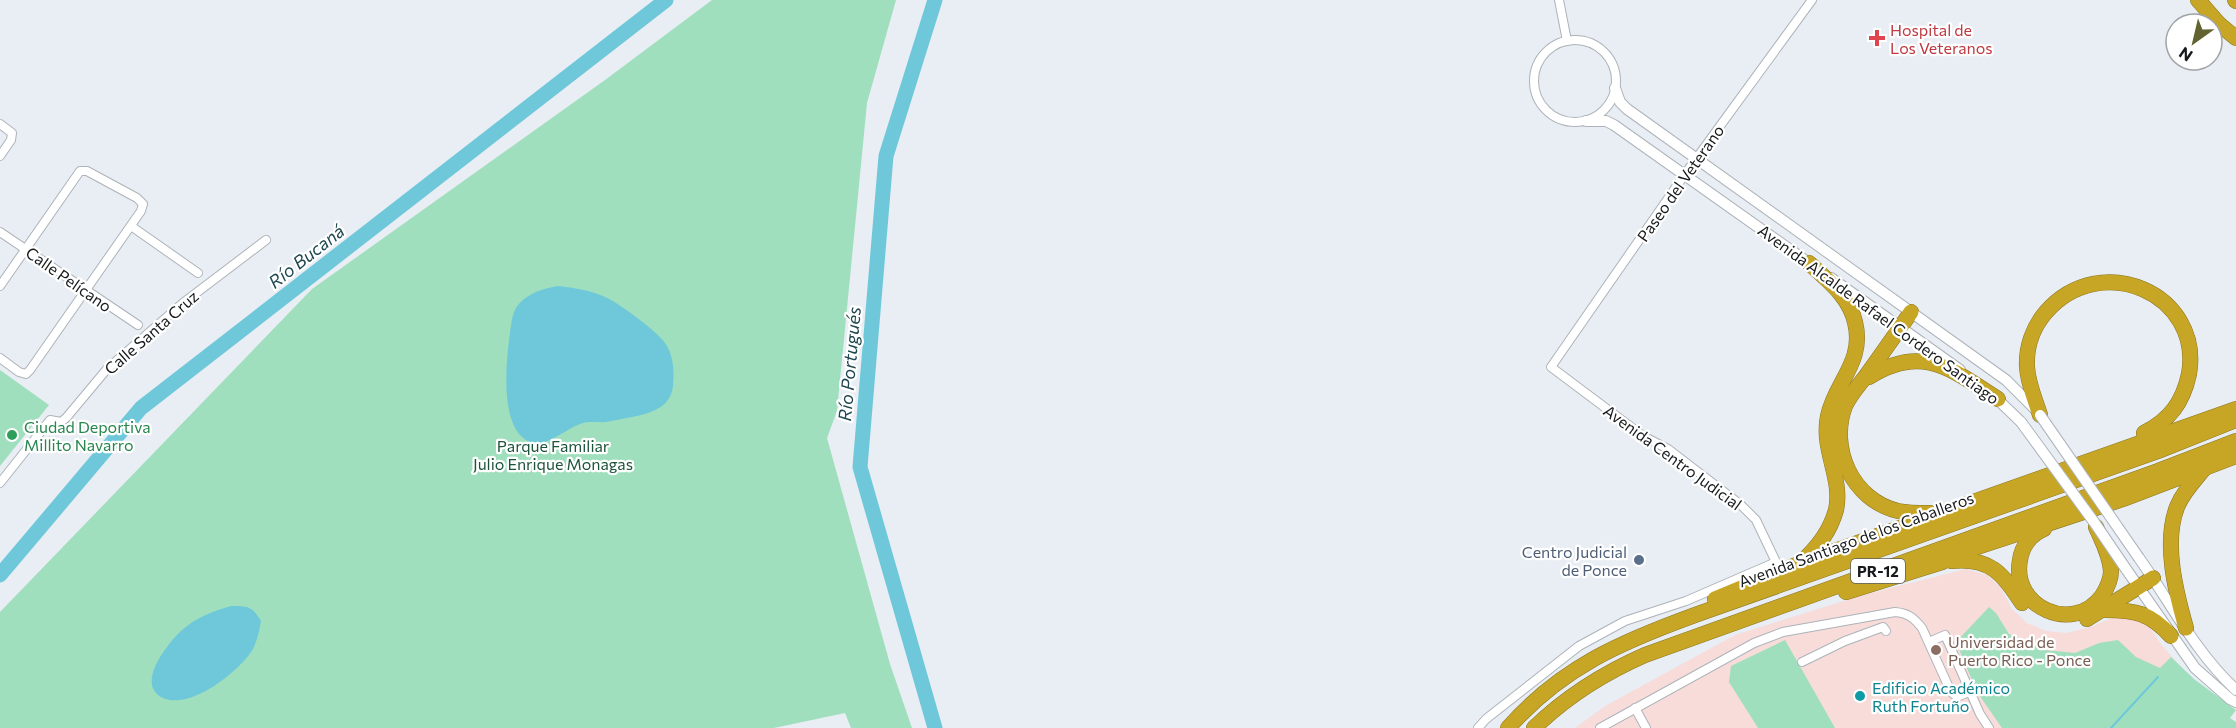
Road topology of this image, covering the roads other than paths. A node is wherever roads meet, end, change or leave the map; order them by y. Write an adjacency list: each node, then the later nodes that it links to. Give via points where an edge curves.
1 (1560, 0): 6 (street)
2 (1812, 0): 11 (street, Paseo del Veterano)
3 (2200, 0): 4 (highway); 5 (highway)
4 (2236, 30)
5 (2236, 38)
6 (1567, 41): 7 (street, via 1590,44 1603,52 1612,65); 8 (street, via 1547,51 1538,64 1536,94 1556,118)
7 (1615, 87): 8 (street, via 1606,108); 11 (street, Avenida Alcalde Rafael Cordero Santiago, via 1626,109)
8 (1586, 121): 12 (street, Avenida Alcalde Rafael Cordero Santiago, via 1614,124)
9 (0, 124): 10 (street, via 12,133)
10 (0, 156)
11 (1696, 159): 12 (street, Paseo del Veterano); 21 (street, Avenida Alcalde Rafael Cordero Santiago)
12 (1685, 174): 17 (street, Avenida Alcalde Rafael Cordero Santiago); 25 (street, Paseo del Veterano)
13 (131, 226): 16 (street, via 143,204 87,171 80,171); 18 (street); 20 (street)
14 (0, 232): 16 (street, Calle Pelícano)
15 (266, 240): 37 (street, Calle Santa Cruz, via 183,303 107,369 66,418 61,422 50,420)
16 (26, 249): 19 (street); 20 (street, Calle Pelícano)
17 (1809, 262): 23 (street, Avenida Alcalde Rafael Cordero Santiago); 42 (highway, via 1844,295 1857,336 1851,368 1834,397 1826,426 1837,487 1836,507 1825,536)
18 (198, 273)
19 (0, 286)
20 (85, 291): 22 (street, Calle Pelícano); 24 (street, via 26,374)
21 (1911, 312): 23 (highway); 30 (street, Avenida Alcalde Rafael Cordero Santiago, via 2006,380)
22 (138, 325)
23 (1902, 326): 26 (highway); 27 (street, Avenida Alcalde Rafael Cordero Santiago)
24 (0, 358)
25 (1551, 367): 58 (street, Avenida Centro Judicial, via 1741,504 1756,520 1776,562 1625,621 1578,646)
26 (1861, 382): 27 (highway, via 1891,365 1920,361 1946,368); 38 (highway, via 1845,405 1840,434 1843,460 1853,479 1870,497 1891,509)
27 (1998, 399): 40 (street, Avenida Alcalde Rafael Cordero Santiago, bridge, via 2021,422)
28 (2236, 403): 31 (highway)
29 (2236, 409): 31 (highway)
30 (2040, 415): 34 (highway, via 2031,388 2028,354 2037,324 2052,306 2081,286 2104,282 2126,283 2157,297 2184,331 2190,361 2187,383 2165,421); 43 (street, Avenida Alcalde Rafael Cordero Santiago, bridge)
31 (2206, 419): 34 (highway)
32 (2236, 420): 47 (highway, Avenida Santiago de los Caballeros / PR-12)
33 (2236, 441): 45 (highway, PR-12)
34 (2105, 455): 38 (highway)
35 (2236, 456): 36 (highway)
36 (2206, 467): 39 (highway); 49 (highway, via 2187,490 2173,521 2174,576)
37 (0, 483)
38 (1942, 513): 42 (highway)
39 (2067, 516): 40 (highway, bridge, via 2038,531 2024,549 2019,570 2030,599 2048,612 2078,614 2090,608 2107,588 2111,574 2108,556); 41 (highway)
40 (2094, 522): 44 (street, Avenida Alcalde Rafael Cordero Santiago, bridge)
41 (1942, 562): 45 (highway, via 1832,597); 46 (highway, via 1967,560 1988,565 2004,577 2026,608 2048,621 2076,623)
42 (1801, 563): 47 (highway, via 1712,600)
43 (2153, 578): 44 (highway); 49 (street, Avenida Alcalde Rafael Cordero Santiago)
44 (2138, 588): 46 (highway); 50 (street, Avenida Alcalde Rafael Cordero Santiago)
45 (1802, 598): 57 (highway, PR-12, via 1631,662 1589,684)
46 (2105, 610): 50 (highway, via 2130,610 2146,615)
47 (1695, 615): 59 (highway, Avenida Santiago de los Caballeros / PR-12, via 1590,660 1549,688)
48 (1876, 616): 51 (street, via 1905,613 1923,628); 52 (street, via 1885,629 1845,641); 56 (street, via 1783,632 1754,643)
49 (2186, 628): 53 (street, Avenida Alcalde Rafael Cordero Santiago, via 2216,672)
50 (2171, 636): 55 (street, Avenida Alcalde Rafael Cordero Santiago, via 2195,668)
51 (1929, 642): 54 (street, via 1951,692 1957,697); 54 (street, via 1945,635)
52 (1802, 662)
53 (2236, 690)
54 (1969, 692): 64 (street)
55 (2236, 702)
56 (1635, 708): 62 (street); 63 (street)
57 (1552, 711): 60 (highway, PR-12); 61 (highway)
58 (1478, 728)
59 (1508, 728)
60 (1534, 728)
61 (1540, 728)
62 (1600, 728)
63 (1647, 728)
64 (1989, 728)

